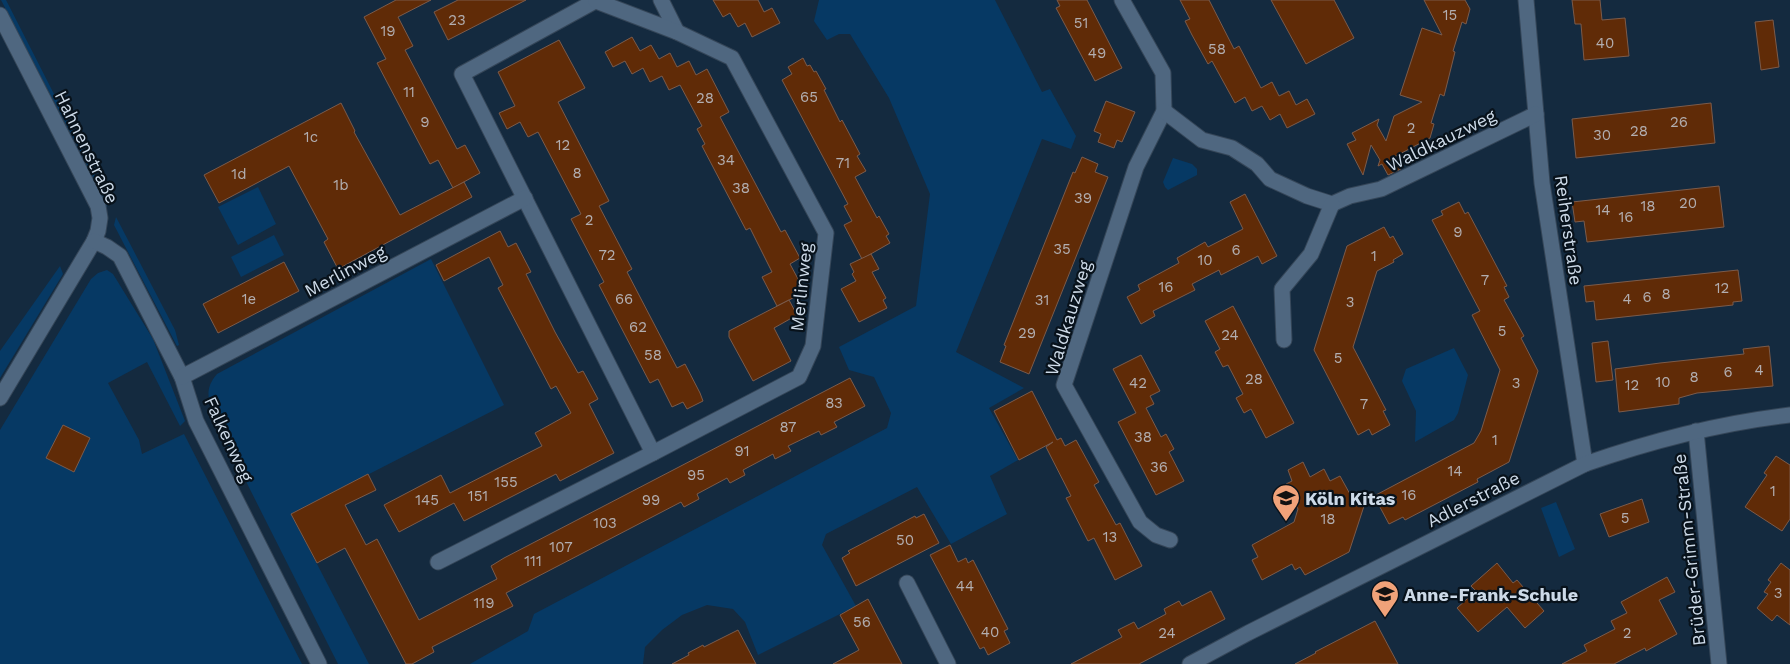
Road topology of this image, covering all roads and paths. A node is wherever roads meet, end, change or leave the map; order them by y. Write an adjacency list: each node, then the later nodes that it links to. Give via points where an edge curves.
1 (597, 0): 6 (street, Merlinweg); 9 (street, Merlinweg, via 462,74)
2 (661, 0): 6 (street)
3 (1122, 0): 7 (street, Waldkauzweg, via 1163,73)
4 (1526, 0): 8 (street, Reiherstraße)
5 (0, 15): 11 (street, Hahnenstraße, via 98,206 100,218)
6 (677, 32): 17 (street, Merlinweg, via 732,58 826,233 813,346 799,377)
7 (1164, 111): 10 (street, via 1202,140 1232,148 1257,164 1270,179); 19 (street, Waldkauzweg, via 1136,167 1064,385 1140,522 1156,535)
8 (1536, 114): 10 (street, Waldkauzweg, via 1381,190 1350,196); 18 (street, Reiherstraße, via 1542,183)
9 (525, 198): 13 (street, Merlinweg); 17 (street, Merlinweg)
10 (1332, 204): 12 (street, via 1311,254 1282,289)
11 (94, 241): 13 (street, Falkenweg, via 120,256); 14 (street, Hahnenstraße)
12 (1284, 340)
13 (182, 377): 22 (street, Falkenweg, via 196,421)
14 (0, 398)
15 (1790, 415): 16 (street, Adlerstraße)
16 (1696, 432): 18 (street, Adlerstraße); 25 (street, Brüder-Grimm-Straße)
17 (653, 453): 20 (street, Merlinweg)
18 (1586, 464): 24 (street, Adlerstraße)
19 (1170, 540)
20 (438, 562)
21 (907, 583): 23 (street)
22 (319, 664)
23 (948, 664)
24 (1190, 664)
25 (1719, 664)

